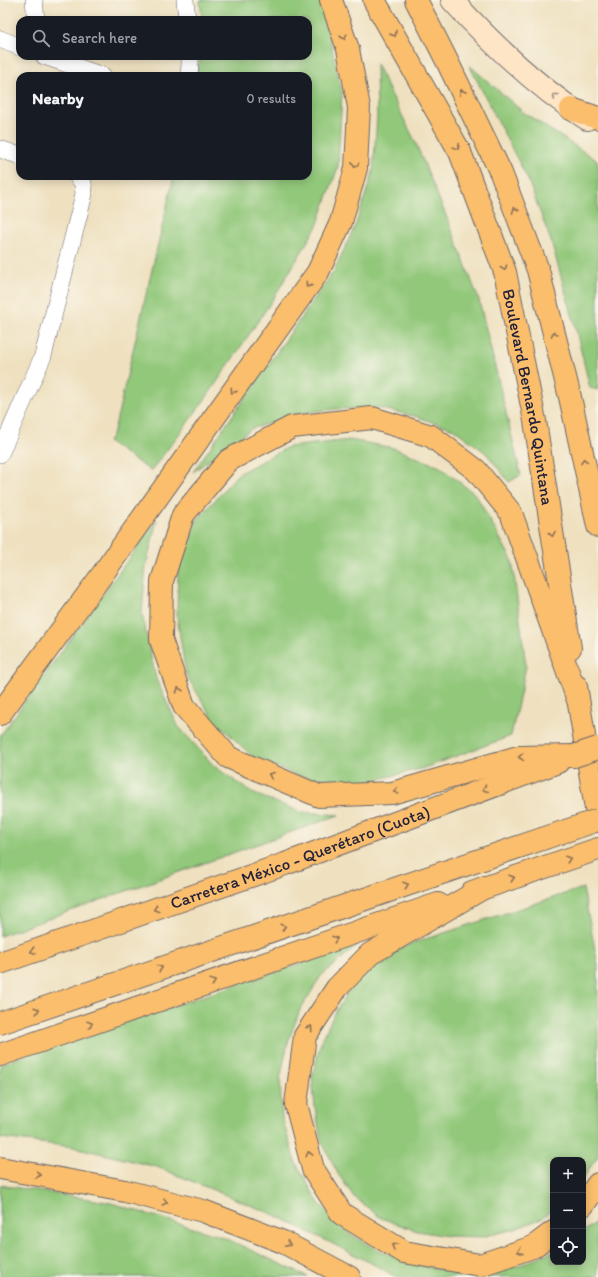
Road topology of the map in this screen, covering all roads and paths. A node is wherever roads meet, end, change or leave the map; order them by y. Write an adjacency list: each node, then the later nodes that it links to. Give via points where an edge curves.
1 (34, 0): 7 (street)
2 (185, 0): 8 (street)
3 (331, 0): 24 (highway, one-way to 24, via 348,48 359,107 356,168 341,222 318,272)
4 (374, 0): 23 (highway, Boulevard Bernardo Quintana, one-way to 23, via 460,152 505,272 535,421)
5 (416, 0): 22 (highway, Boulevard Bernardo Quintana, one-way to 5, via 570,397 538,270 501,173)
6 (452, 0): 15 (street, one-way to 6, via 488,39)
7 (36, 16)
8 (186, 16)
9 (0, 39): 10 (street)
10 (16, 45)
11 (56, 60): 13 (street)
12 (190, 60): 14 (street)
13 (91, 72)
14 (189, 72)
15 (571, 109): 16 (highway); 17 (street)
16 (598, 118)
17 (598, 127)
18 (0, 149): 19 (street)
19 (16, 155)
20 (80, 180): 21 (street, via 84,194 43,356)
21 (0, 454)
22 (598, 526)
23 (578, 700): 26 (highway, one-way to 23, via 518,757 392,793 319,796 228,757 184,706 161,640 162,581 183,515 229,460 292,427 372,418 430,436 476,470 511,513); 27 (highway, Boulevard Bernardo Quintana)
24 (0, 714)
25 (598, 748): 26 (highway, Carretera México - Querétaro (Cuota), bridge)
26 (574, 756): 30 (highway, Carretera México - Querétaro (Cuota), one-way to 30, via 285,864)
27 (598, 820): 31 (highway, one-way to 27, bridge)
28 (598, 849): 29 (highway, one-way to 28)
29 (485, 887): 32 (highway, one-way to 29); 36 (highway, one-way to 29, via 533,1247 480,1265 404,1252 342,1214 313,1169 296,1104 304,1036 337,988 370,954)
30 (0, 963)
31 (0, 1023)
32 (0, 1055)
33 (0, 1168): 37 (highway, one-way to 37, via 125,1191 203,1211 283,1242)
34 (598, 1184): 35 (highway)
35 (586, 1201)
36 (550, 1234)
37 (349, 1277)

